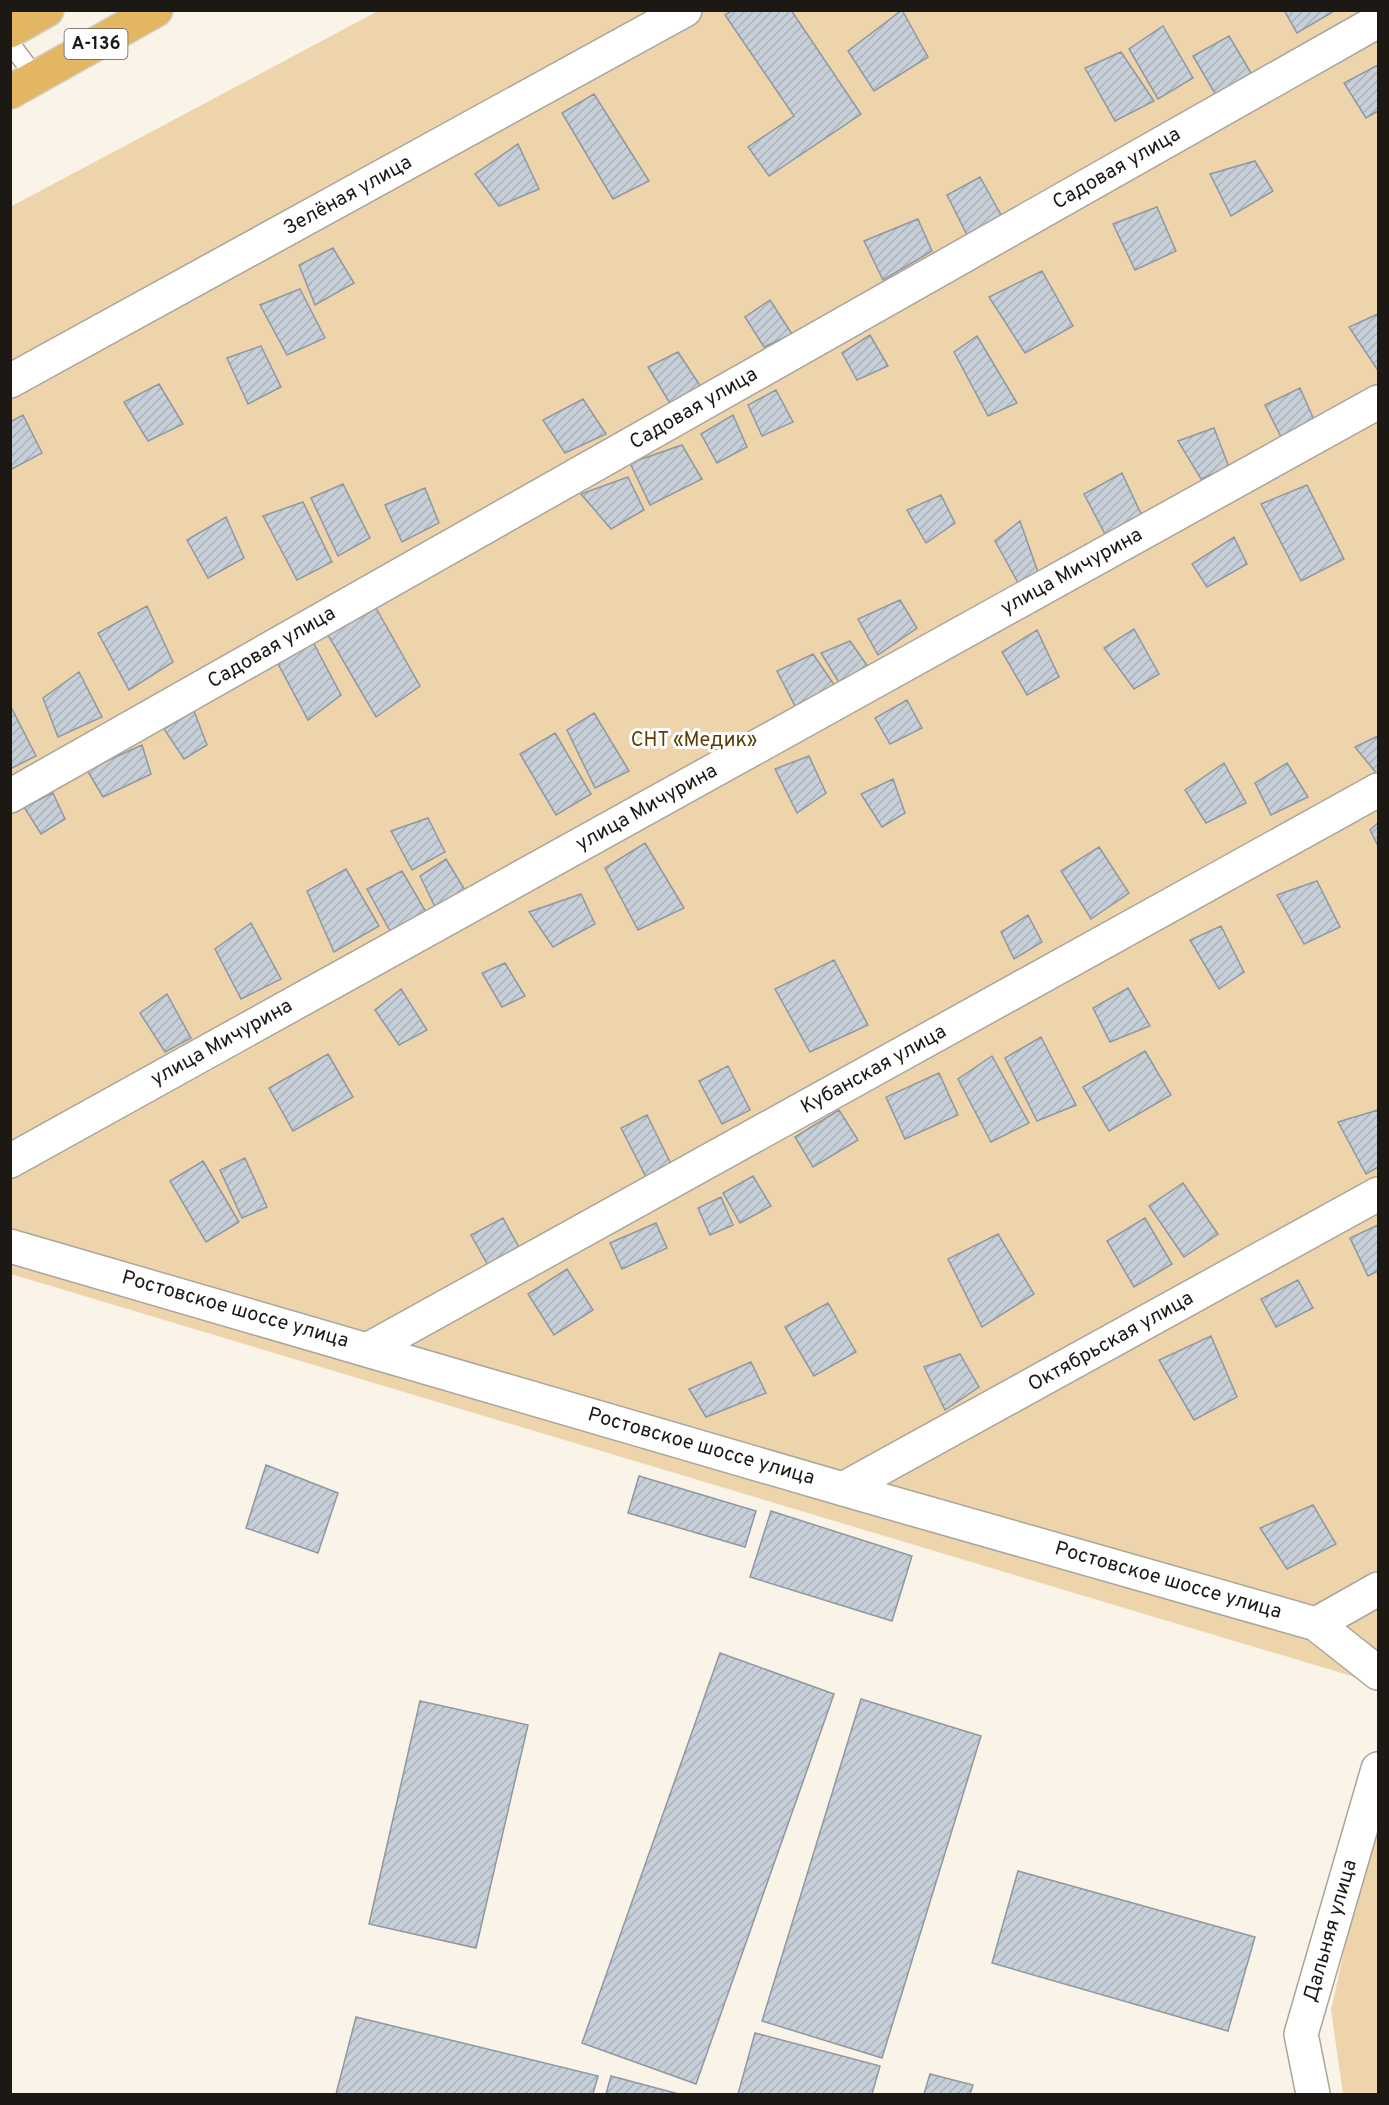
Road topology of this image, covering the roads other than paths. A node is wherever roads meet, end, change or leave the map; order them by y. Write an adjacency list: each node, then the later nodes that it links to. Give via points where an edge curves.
1 (47, 10): 5 (highway, А-136)
2 (156, 10): 7 (highway, А-136)
3 (685, 10): 8 (street, Зелёная улица)
4 (1378, 21): 11 (street, Садовая улица)
5 (10, 31)
6 (10, 43): 7 (lane)
7 (23, 85)
8 (10, 381)
9 (1378, 402): 12 (street, улица Мичурина)
10 (1378, 790): 15 (street, Кубанская улица)
11 (10, 796)
12 (10, 1161)
13 (1378, 1194): 16 (street, Октябрьская улица)
14 (10, 1246): 15 (street, Ростовское шоссе улица)
15 (369, 1349): 16 (street, Ростовское шоссе улица)
16 (843, 1489): 18 (street, Ростовское шоссе улица)
17 (1378, 1589): 18 (street)
18 (1316, 1623): 19 (street, Ростовское шоссе улица)
19 (1378, 1672)
20 (1378, 1769): 21 (street, Дальняя улица, via 1301,2034)
21 (1313, 2094)

